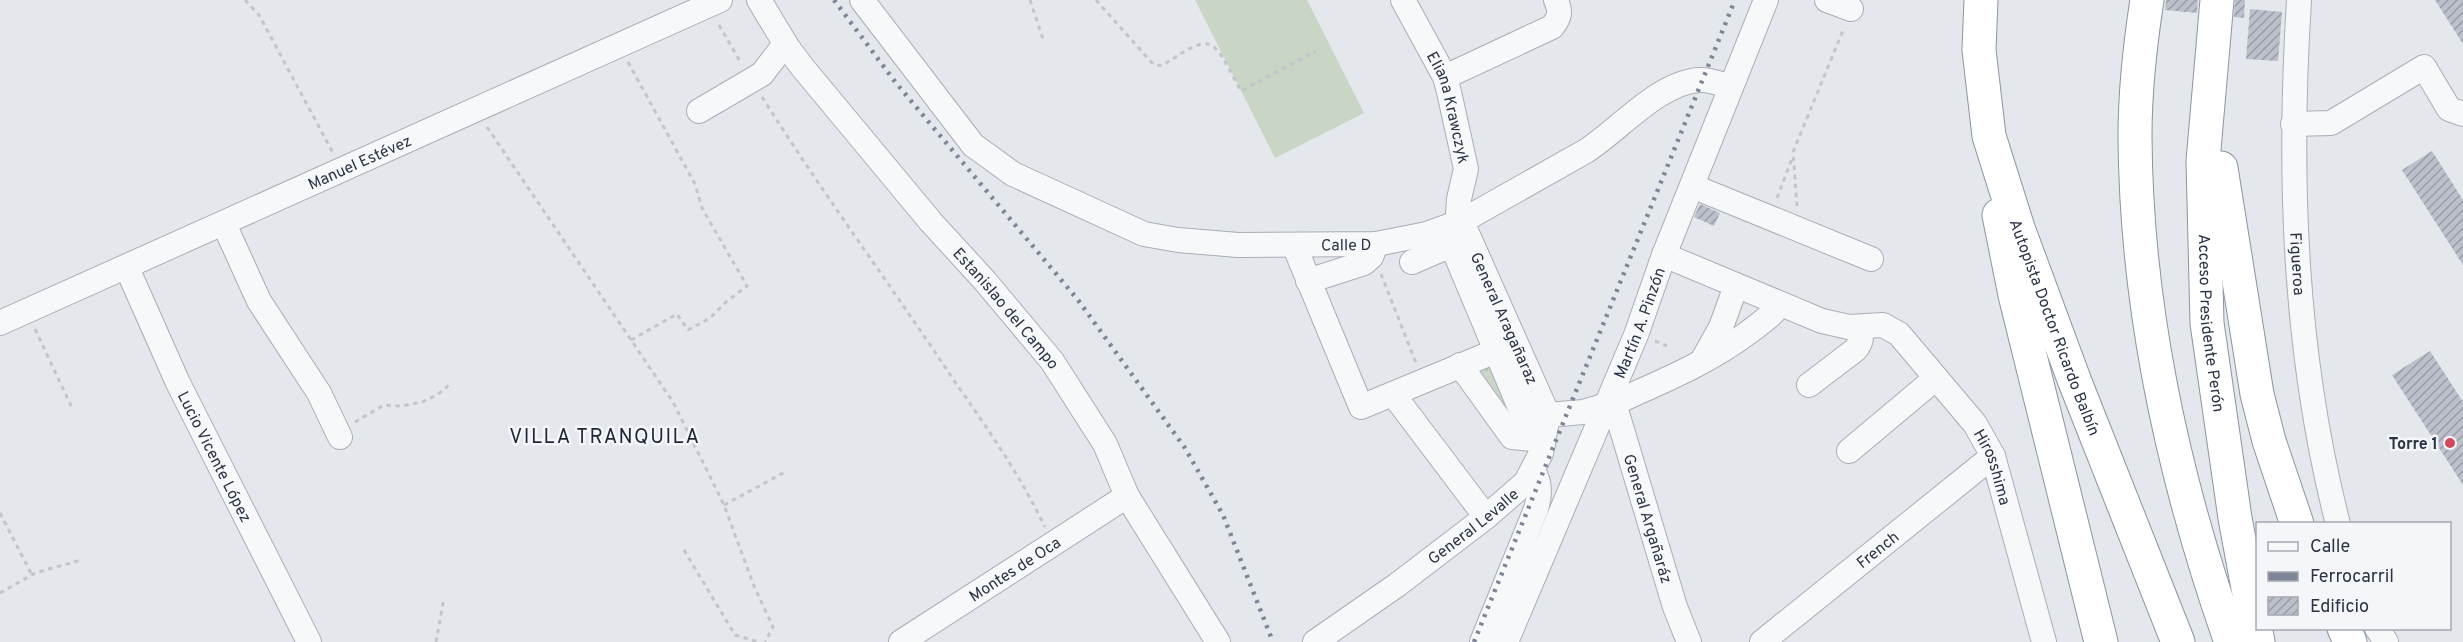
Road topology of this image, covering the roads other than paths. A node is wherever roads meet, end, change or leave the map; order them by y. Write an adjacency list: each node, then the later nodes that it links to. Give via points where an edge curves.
1 (720, 0): 23 (street, Manuel Estévez)
2 (759, 0): 13 (street, Estanislao del Campo)
3 (862, 0): 24 (street, Calle D, via 973,145 1013,174 1144,234 1238,245)
4 (1402, 0): 15 (street, Eliana Krawczyk)
5 (1556, 0): 15 (street, via 1561,11 1552,27)
6 (1766, 0): 16 (street, Martín A. Pinzón)
7 (1827, 0): 12 (street)
8 (1981, 0): 20 (highway, Autopista Doctor Ricardo Balbín, via 1979,50)
9 (2146, 0): 52 (highway, via 2138,61 2135,135 2139,231 2153,344 2188,506)
10 (2217, 0): 14 (highway, Acceso Presidente Perón)
11 (2298, 0): 19 (street, Figueroa)
12 (1851, 9)
13 (785, 44): 17 (street, via 762,74); 48 (street, Estanislao del Campo, via 931,222 1052,361 1105,444)
14 (2211, 65): 50 (highway, via 2214,122 2257,394); 52 (highway, Acceso Presidente Perón, via 2203,160 2207,323 2228,471)
15 (1445, 77): 22 (street, Eliana Krawczyk, via 1466,170 1459,199)
16 (1731, 87): 21 (street, Martín A. Pinzón); 22 (street, Calle D, via 1697,80 1672,88 1646,104 1605,139)
17 (699, 111)
18 (2463, 114): 19 (street, via 2449,109 2424,67 2331,123)
19 (2294, 124): 51 (street, Figueroa, via 2301,308 2312,395)
20 (1989, 136): 53 (highway, Autopista Doctor Ricardo Balbín, via 2074,382); 63 (highway, via 2007,258)
21 (1692, 186): 26 (street, Martín A. Pinzón); 27 (street)
22 (1462, 221): 25 (street, Calle D); 42 (street, General Aragañaraz)
23 (224, 224): 29 (street, Manuel Estévez); 43 (street, via 260,301 319,393)
24 (1294, 245): 25 (street, Calle D); 30 (street)
25 (1372, 252): 30 (street)
26 (1664, 255): 31 (street); 41 (street, Martín A. Pinzón)
27 (1871, 259)
28 (1412, 262): 35 (street, via 1449,246 1453,248)
29 (127, 268): 33 (street, Manuel Estévez); 54 (street, Lucio Vicente López, via 178,383)
30 (1308, 281): 40 (street, via 1360,407)
31 (1736, 286): 32 (street); 36 (street, via 1721,327)
32 (1780, 304): 34 (street, via 1822,321); 36 (street, via 1773,314)
33 (0, 323)
34 (1871, 326): 38 (street, Hirosshima, via 1899,334); 39 (street, via 1860,343)
35 (1496, 351): 37 (street); 44 (street)
36 (1701, 363): 41 (street)
37 (1460, 365): 40 (street); 44 (street, via 1512,437)
38 (1936, 378): 45 (street); 46 (street, Hirosshima, via 1975,424)
39 (1809, 385)
40 (1393, 394): 49 (street)
41 (1610, 405): 42 (street); 59 (street, Martín A. Pinzón); 60 (street, General Argañaráz)
42 (1548, 416): 44 (street, General Levalle)
43 (339, 434)
44 (1538, 442): 47 (street, General Levalle)
45 (1849, 451)
46 (1993, 456): 61 (street, French); 62 (street, Hirosshima)
47 (1533, 471): 49 (street, General Levalle); 58 (street, via 1540,495 1536,509)
48 (1127, 496): 55 (street, Montes de Oca); 56 (street, Estanislao del Campo)
49 (1486, 517): 57 (street, General Levalle)
50 (2296, 522)
51 (2338, 522)
52 (2235, 606): 64 (highway); 65 (highway, Acceso Presidente Perón)
53 (2175, 634)
54 (309, 642)
55 (900, 642)
56 (1218, 642)
57 (1315, 642)
58 (1482, 642)
59 (1506, 642)
60 (1689, 642)
61 (1762, 642)
62 (2044, 642)
63 (2101, 642)
64 (2231, 642)
65 (2258, 642)

